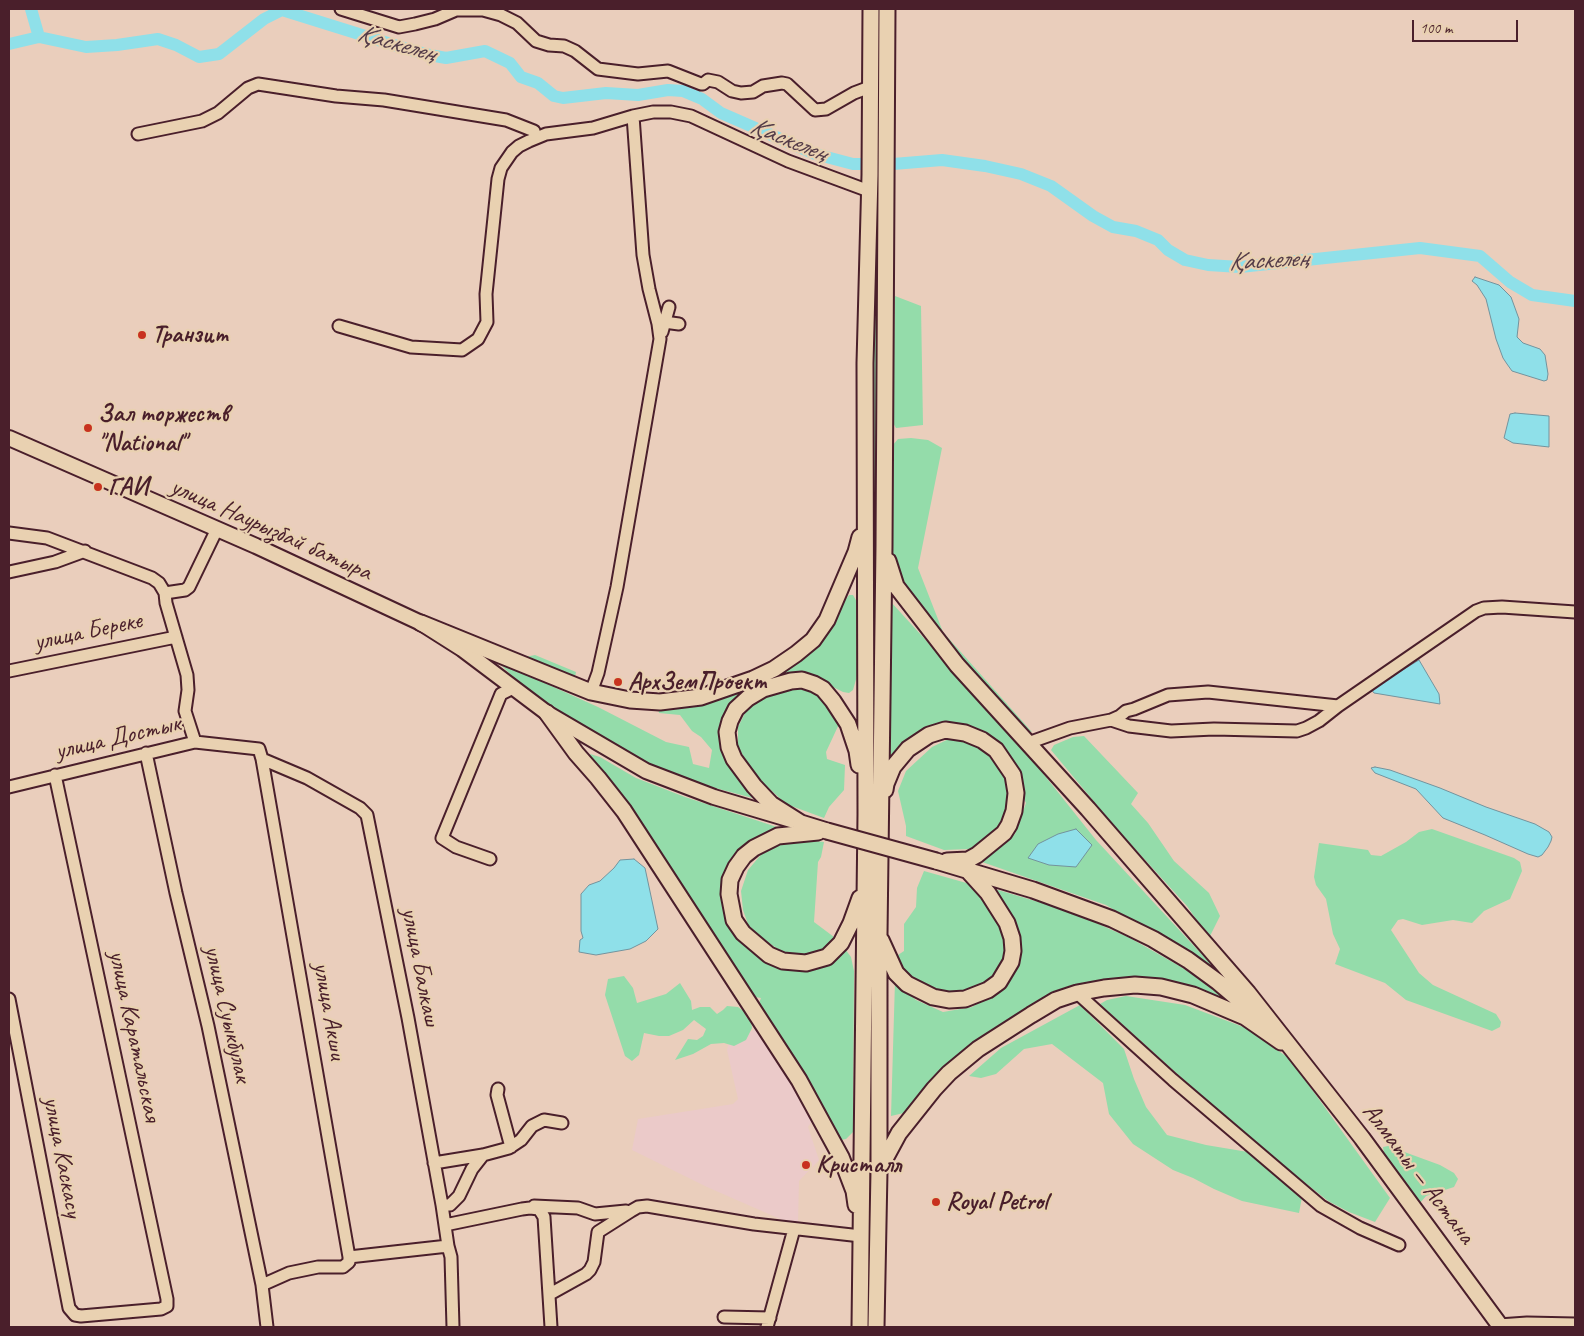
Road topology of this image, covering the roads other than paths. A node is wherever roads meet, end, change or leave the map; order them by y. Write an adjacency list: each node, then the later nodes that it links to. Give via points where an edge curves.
1 (341, 9): 6 (street, via 399,27 435,19 456,10 483,10 516,23 536,40 575,51 598,69 638,74 668,71 701,84 708,80 718,82 741,93 782,83 815,110 826,109)
2 (871, 9): 4 (highway)
3 (887, 9): 5 (highway)
4 (871, 37): 5 (highway); 6 (highway)
5 (887, 37): 20 (highway)
6 (870, 86): 10 (highway)
7 (633, 116): 10 (street, via 671,112 691,116 788,161); 14 (street, via 593,128 546,134 512,152 498,179 486,294 487,322 478,339 462,350 411,347); 15 (street, via 643,255)
8 (534, 132): 9 (street, via 506,120 258,84 202,121)
9 (138, 134)
10 (869, 191): 17 (highway)
11 (669, 307): 12 (street)
12 (664, 322): 13 (street); 15 (street)
13 (679, 324)
14 (339, 326)
15 (660, 339): 29 (street, via 617,587)
16 (9, 438): 18 (main road, улица Наурызбай батыра)
17 (865, 498): 29 (highway, via 861,534 844,582 827,620 813,640 796,654 753,679 701,697 660,702); 39 (highway)
18 (217, 529): 23 (street, via 189,587); 25 (main road, улица Наурызбай батыра)
19 (9, 533): 21 (street, via 47,538)
20 (884, 546): 34 (highway, via 901,593 957,664); 39 (highway)
21 (85, 551): 22 (street, via 55,562); 23 (street, via 152,578 160,583)
22 (9, 572)
23 (165, 593): 26 (street)
24 (1575, 612): 30 (street, via 1502,607 1476,611)
25 (422, 623): 28 (main road, улица Наурызбай батыра, via 462,648); 29 (highway)
26 (176, 637): 27 (street, улица Береке); 33 (street, via 187,675 185,711)
27 (9, 671)
28 (513, 688): 31 (main road, улица Наурызбай батыра); 42 (street, via 501,694 442,838 456,847)
29 (591, 692)
30 (1338, 706): 32 (street, via 1208,692 1189,693 1156,699); 32 (street, via 1319,721 1297,731 1171,731 1129,726)
31 (547, 713): 40 (main road, улица Наурызбай батыра, via 646,771 714,797); 63 (highway, via 624,811 799,1080 841,1157 854,1191)
32 (1111, 720): 34 (street, via 1070,728)
33 (194, 742): 35 (street, улица Достык); 36 (street, улица Достык, via 259,749)
34 (1028, 743): 49 (highway, via 1248,993)
35 (146, 753): 37 (street, улица Достык); 67 (street, улица Суыкбулак)
36 (262, 759): 54 (street, улица Балкаш, via 307,778 367,815); 66 (street, улица Акши)
37 (55, 775): 38 (street, улица Достык); 70 (street, улица Каратальская, via 167,1299 167,1306 161,1309)
38 (9, 787)
39 (873, 815): 40 (highway, via 848,724 822,689 802,680 790,681 763,689 736,709 727,732 728,746 754,786 771,804); 43 (highway, via 893,767 908,749 930,735 946,730 965,733 996,750 1013,775 1016,793 1009,825 1004,833 968,860); 45 (highway); 46 (highway)
40 (801, 823): 41 (highway)
41 (826, 831): 43 (highway, bridge); 45 (highway, via 778,836 744,856 730,880 729,894 734,920 743,933 769,955 783,960 806,963 827,957 841,943 851,923)
42 (490, 859)
43 (936, 861): 44 (highway)
44 (968, 871): 46 (highway, via 988,893 1007,923 1012,938 1011,962 999,982 988,990 965,999 949,1000 933,997 907,984 896,973); 49 (highway, via 1033,890 1153,939 1218,982)
45 (865, 874): 63 (highway)
46 (879, 934): 55 (highway)
47 (1077, 993): 49 (highway, via 1135,985 1193,995 1246,1017); 55 (highway, via 1056,1000 1023,1020 949,1074 899,1133); 64 (street, via 1321,1206)
48 (9, 999): 70 (street, улица Каскасу, via 69,1308)
49 (1294, 1052): 75 (highway, Алматы — Астана, via 1362,1138)
50 (498, 1089): 52 (street)
51 (562, 1123): 52 (street, via 544,1120 532,1126)
52 (511, 1147): 53 (street)
53 (483, 1155): 54 (street); 56 (street, via 472,1168 459,1196 450,1204)
54 (434, 1163): 56 (street, улица Балкаш)
55 (879, 1171): 72 (highway)
56 (442, 1205): 60 (street, улица Балкаш)
57 (631, 1211): 59 (street); 61 (street, via 647,1206); 62 (street)
58 (544, 1212): 59 (street, via 578,1208); 60 (street, via 530,1208); 68 (street)
59 (595, 1214): 62 (street)
60 (445, 1225): 65 (street, улица Балкаш)
61 (794, 1229): 63 (street); 73 (street)
62 (598, 1232): 68 (street, via 590,1270)
63 (861, 1236): 69 (highway)
64 (1399, 1245)
65 (448, 1246): 66 (street); 77 (street, улица Балкаш)
66 (349, 1257): 67 (street, via 349,1262 343,1267 318,1267 289,1273)
67 (262, 1285): 76 (street, улица Суыкбулак)
68 (550, 1294): 78 (street)
69 (861, 1311): 72 (highway); 79 (highway)
70 (81, 1316)
71 (724, 1317): 73 (street)
72 (876, 1320)
73 (768, 1323)
74 (1575, 1324): 75 (street)
75 (1500, 1326)
76 (267, 1327)
77 (453, 1327)
78 (551, 1327)
79 (860, 1327)

